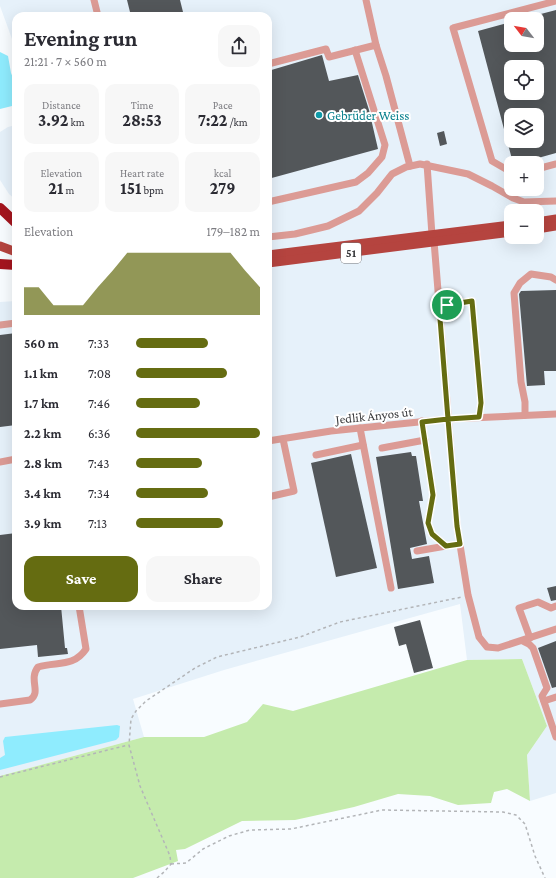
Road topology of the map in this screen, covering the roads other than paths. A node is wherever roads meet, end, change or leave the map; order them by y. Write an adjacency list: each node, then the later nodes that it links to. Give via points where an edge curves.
1 (94, 0): 4 (street)
2 (366, 0): 5 (street)
3 (556, 1): 12 (street, via 453,28 492,161)
4 (97, 12)
5 (376, 45): 6 (street); 10 (street)
6 (355, 50): 7 (street, via 329,57 326,49); 13 (street, via 385,144 382,157 356,182)
7 (272, 63)
8 (427, 164): 10 (street); 14 (street, via 468,174 524,202); 24 (street)
9 (556, 164): 11 (street)
10 (410, 166): 23 (street, via 392,174 359,211 328,226)
11 (544, 167)
12 (504, 168)
13 (272, 201)
14 (556, 201)
15 (0, 208): 16 (highway)
16 (12, 218)
17 (556, 219): 18 (main road)
18 (544, 221)
19 (504, 226): 24 (main road, 51)
20 (556, 226): 21 (main road)
21 (544, 228)
22 (504, 233): 24 (main road, 51)
23 (272, 237)
24 (433, 238): 28 (main road, 51); 30 (main road, 51); 34 (street)
25 (0, 246): 26 (main road)
26 (12, 250)
27 (0, 252): 29 (main road)
28 (272, 255)
29 (12, 256)
30 (272, 262)
31 (0, 264): 32 (highway)
32 (12, 266)
33 (556, 280): 38 (street, via 531,274 514,293)
34 (439, 306): 39 (street, via 472,301 481,403); 40 (street)
35 (12, 324): 36 (street)
36 (0, 325)
37 (556, 414): 38 (street, Jedlik Ányos út)
38 (526, 416): 39 (street, Jedlik Ányos út)
39 (479, 417): 40 (street, Jedlik Ányos út)
40 (448, 419): 41 (street, Jedlik Ányos út); 52 (street)
41 (422, 422): 42 (street, Jedlik Ányos út); 45 (street)
42 (360, 428): 43 (street, Jedlik Ányos út); 46 (street)
43 (283, 439): 44 (street, Jedlik Ányos út); 51 (street, via 294,491)
44 (272, 440)
45 (425, 440): 47 (street); 53 (street, via 433,495 428,523 432,534)
46 (363, 445): 48 (street); 55 (street)
47 (382, 448)
48 (316, 455)
49 (12, 460): 50 (street)
50 (0, 462)
51 (272, 496)
52 (460, 544): 53 (street); 59 (street, via 468,596 479,637 487,647 498,648)
53 (446, 546): 54 (street)
54 (417, 551)
55 (391, 588)
56 (556, 606): 59 (street, via 551,608 538,602 519,608)
57 (80, 610): 62 (street, via 86,648 81,655 74,660 38,667 33,676 34,697 30,700)
58 (556, 629): 59 (street)
59 (527, 640): 61 (street, via 533,648 547,688 542,696)
60 (556, 697): 61 (street)
61 (544, 701): 63 (street)
62 (0, 704)
63 (556, 737)

